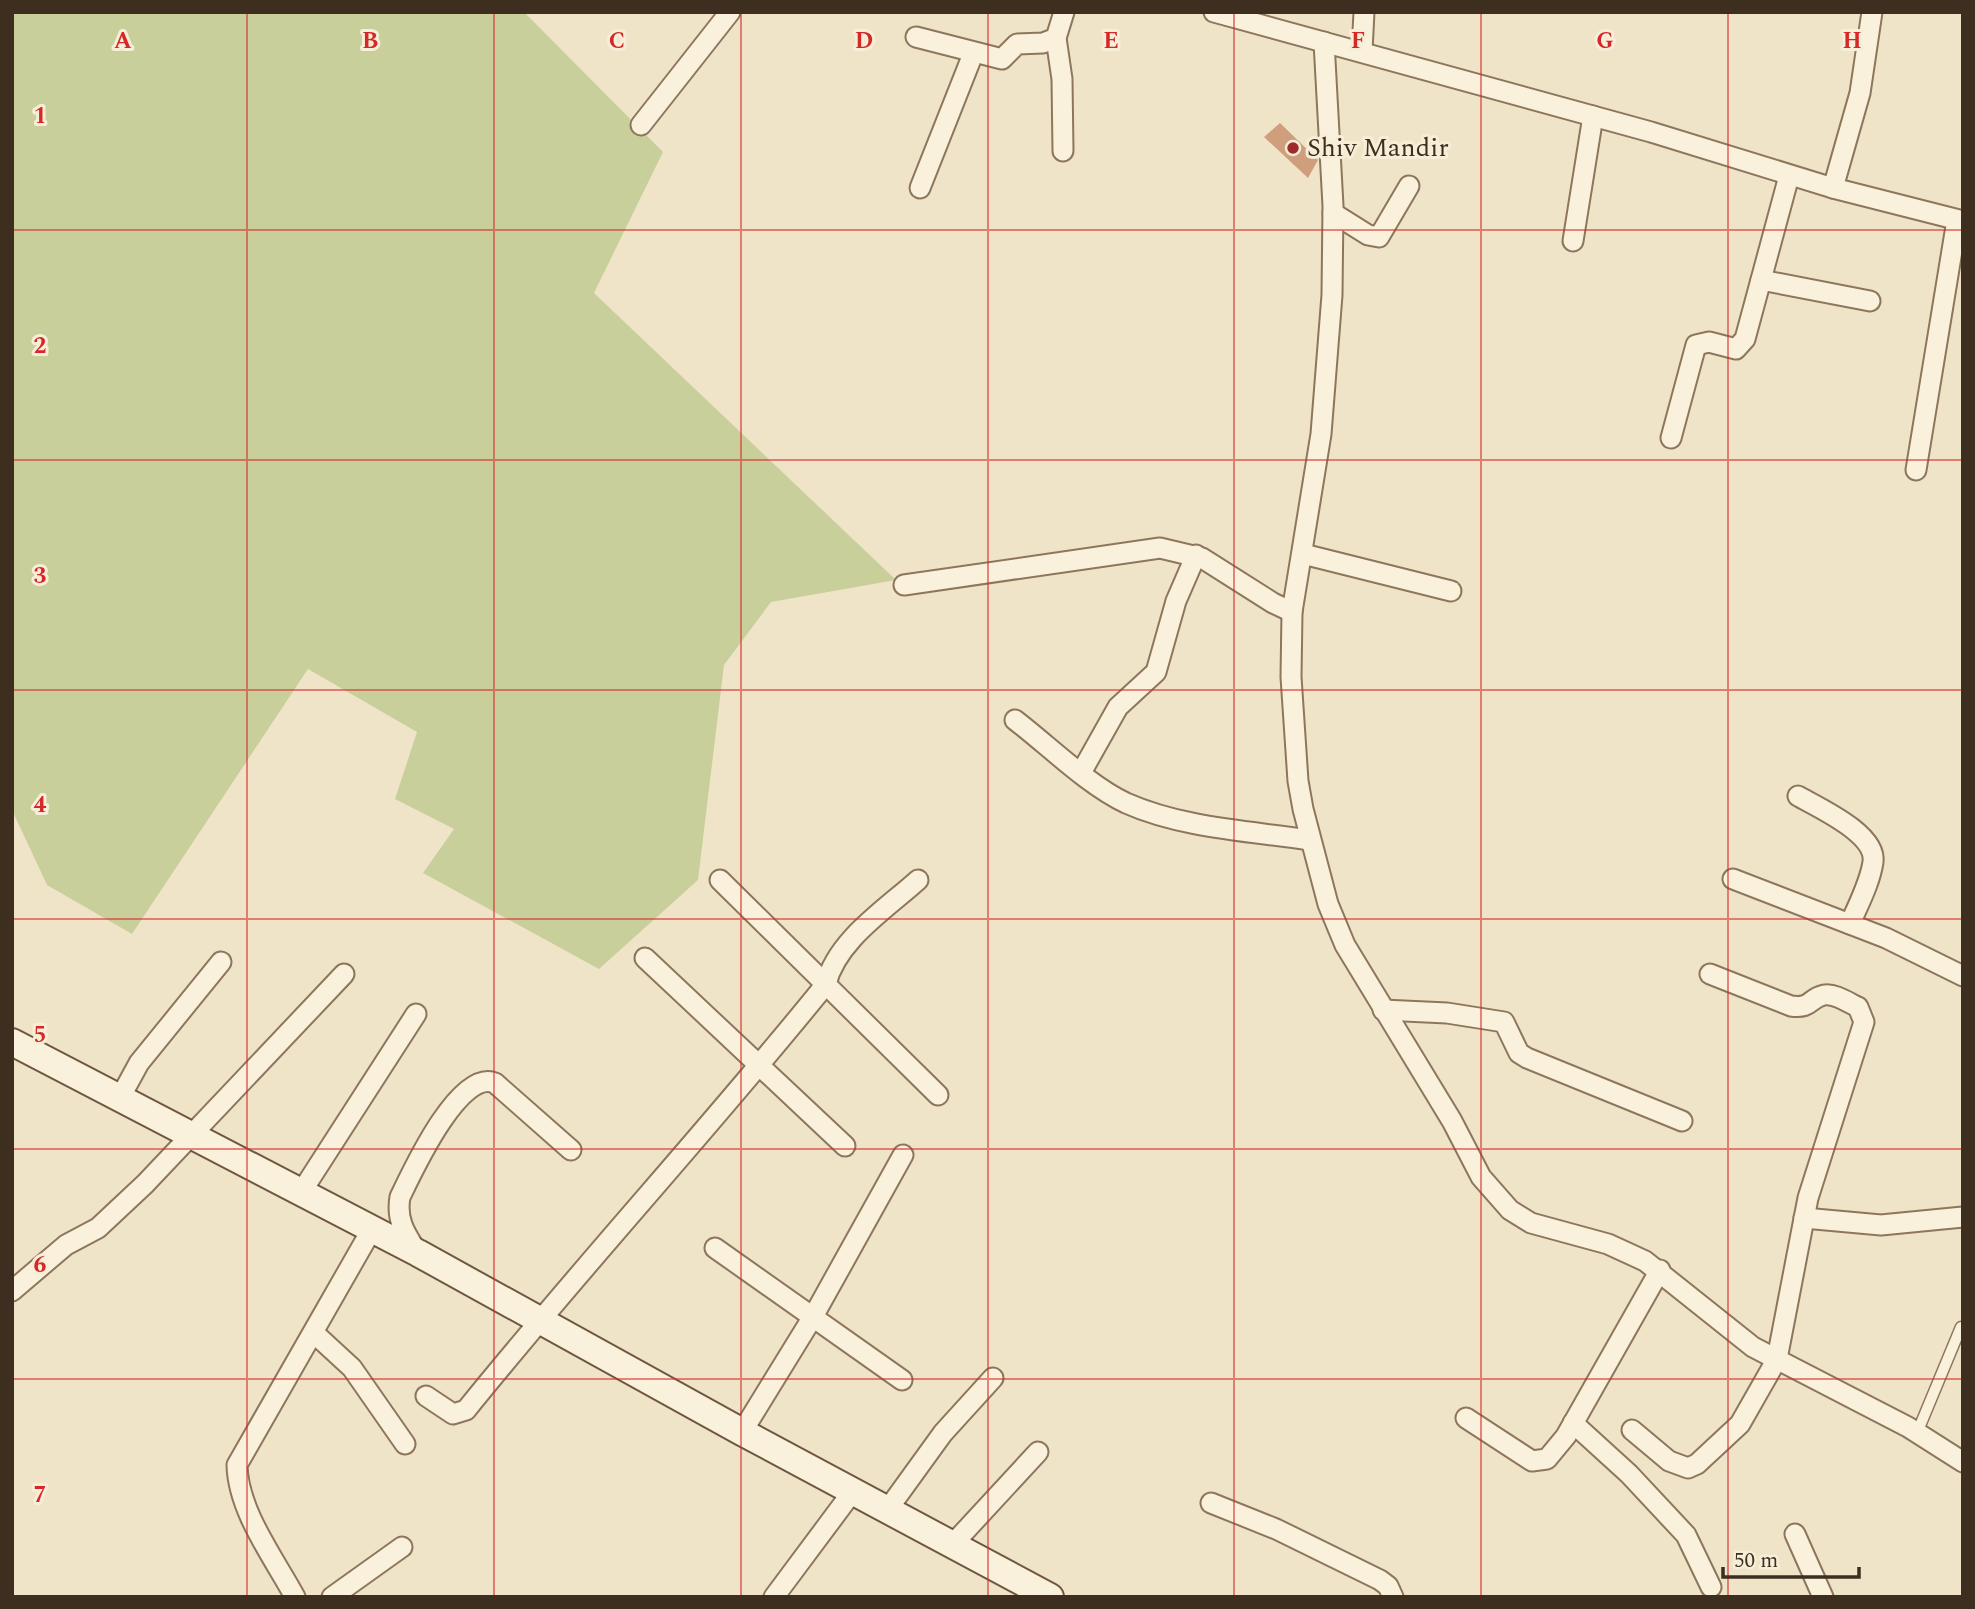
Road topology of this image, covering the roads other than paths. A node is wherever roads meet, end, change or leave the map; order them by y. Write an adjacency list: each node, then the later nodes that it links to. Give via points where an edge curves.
1 (730, 12): 12 (street)
2 (1064, 12): 7 (street)
3 (1364, 12): 9 (street)
4 (1872, 12): 17 (street, via 1860,93)
5 (1222, 13): 8 (street)
6 (916, 37): 10 (street)
7 (1056, 37): 10 (street, via 1043,43 1017,44 1002,59); 13 (street)
8 (1324, 42): 9 (street); 18 (street)
9 (1362, 51): 11 (street)
10 (973, 54): 16 (street)
11 (1593, 116): 14 (street); 20 (street)
12 (641, 125)
13 (1063, 151)
14 (1789, 176): 17 (street); 21 (street)
15 (1409, 186): 18 (street, via 1379,237)
16 (920, 188)
17 (1833, 188): 19 (street)
18 (1333, 213): 26 (street, via 1321,434)
19 (1960, 220): 24 (street)
20 (1573, 241)
21 (1761, 280): 22 (street); 23 (street, via 1742,346 1727,348 1702,341 1696,345)
22 (1870, 301)
23 (1671, 438)
24 (1916, 470)
25 (1195, 555): 27 (street, via 1160,548 1133,550); 29 (street); 31 (street, via 1156,672 1118,707)
26 (1303, 555): 28 (street); 29 (street)
27 (904, 585)
28 (1451, 590)
29 (1292, 612): 33 (street, via 1298,781)
30 (1015, 720): 31 (street)
31 (1082, 771): 33 (street, via 1128,803 1177,819)
32 (1798, 796): 37 (street, via 1858,833 1872,849 1871,873)
33 (1309, 840): 44 (street, via 1345,944)
34 (1733, 879): 37 (street)
35 (720, 880): 43 (street)
36 (918, 880): 43 (street, via 853,938)
37 (1850, 924): 42 (street)
38 (645, 958): 47 (street)
39 (221, 962): 49 (street, via 139,1063)
40 (344, 974): 51 (street)
41 (1710, 974): 57 (street, via 1791,1006 1802,1008 1825,995 1863,1013 1863,1031)
42 (1963, 976)
43 (826, 984): 47 (street); 48 (street)
44 (1383, 1010): 50 (street, via 1504,1022 1519,1053 1527,1058); 61 (street, via 1481,1177 1510,1210 1546,1228 1623,1249)
45 (416, 1014): 55 (street)
46 (12, 1042): 49 (street)
47 (760, 1066): 52 (street); 64 (street)
48 (938, 1095)
49 (121, 1096): 51 (street)
50 (1682, 1121)
51 (193, 1135): 55 (street); 62 (street, via 98,1228 66,1245)
52 (845, 1146)
53 (570, 1150): 60 (street, via 495,1083 475,1083 452,1106 400,1197 397,1213)
54 (903, 1155): 63 (street)
55 (302, 1191): 58 (street)
56 (1963, 1217): 57 (street, via 1890,1225)
57 (1804, 1218): 67 (street)
58 (372, 1229): 60 (street); 66 (street)
59 (715, 1248): 63 (street)
60 (418, 1253): 64 (street)
61 (1660, 1270): 67 (street, via 1740,1337); 72 (street)
62 (12, 1291)
63 (814, 1315): 69 (street); 74 (street)
64 (540, 1319): 70 (street, via 466,1410 453,1414); 74 (street)
65 (1961, 1327): 75 (lane)
66 (314, 1332): 76 (street, via 352,1368); 86 (street, via 237,1465 250,1513)
67 (1777, 1359): 73 (street, via 1740,1424 1697,1464 1679,1467); 75 (street)
68 (993, 1378): 81 (street, via 943,1433)
69 (902, 1380)
70 (426, 1396)
71 (1466, 1418): 72 (street, via 1540,1462 1553,1454)
72 (1573, 1423): 85 (street, via 1686,1535)
73 (1632, 1430)
74 (742, 1433): 79 (street)
75 (1917, 1433): 78 (street)
76 (405, 1444)
77 (1038, 1452): 83 (street)
78 (1963, 1462)
79 (853, 1491): 81 (street); 88 (street)
80 (1211, 1503): 90 (street, via 1380,1580)
81 (888, 1509): 83 (street)
82 (1795, 1534): 91 (street)
83 (953, 1544): 89 (street)
84 (402, 1547): 87 (street)
85 (1710, 1587)
86 (295, 1597)
87 (332, 1597)
88 (774, 1597)
89 (1051, 1597)
90 (1393, 1597)
91 (1823, 1597)

